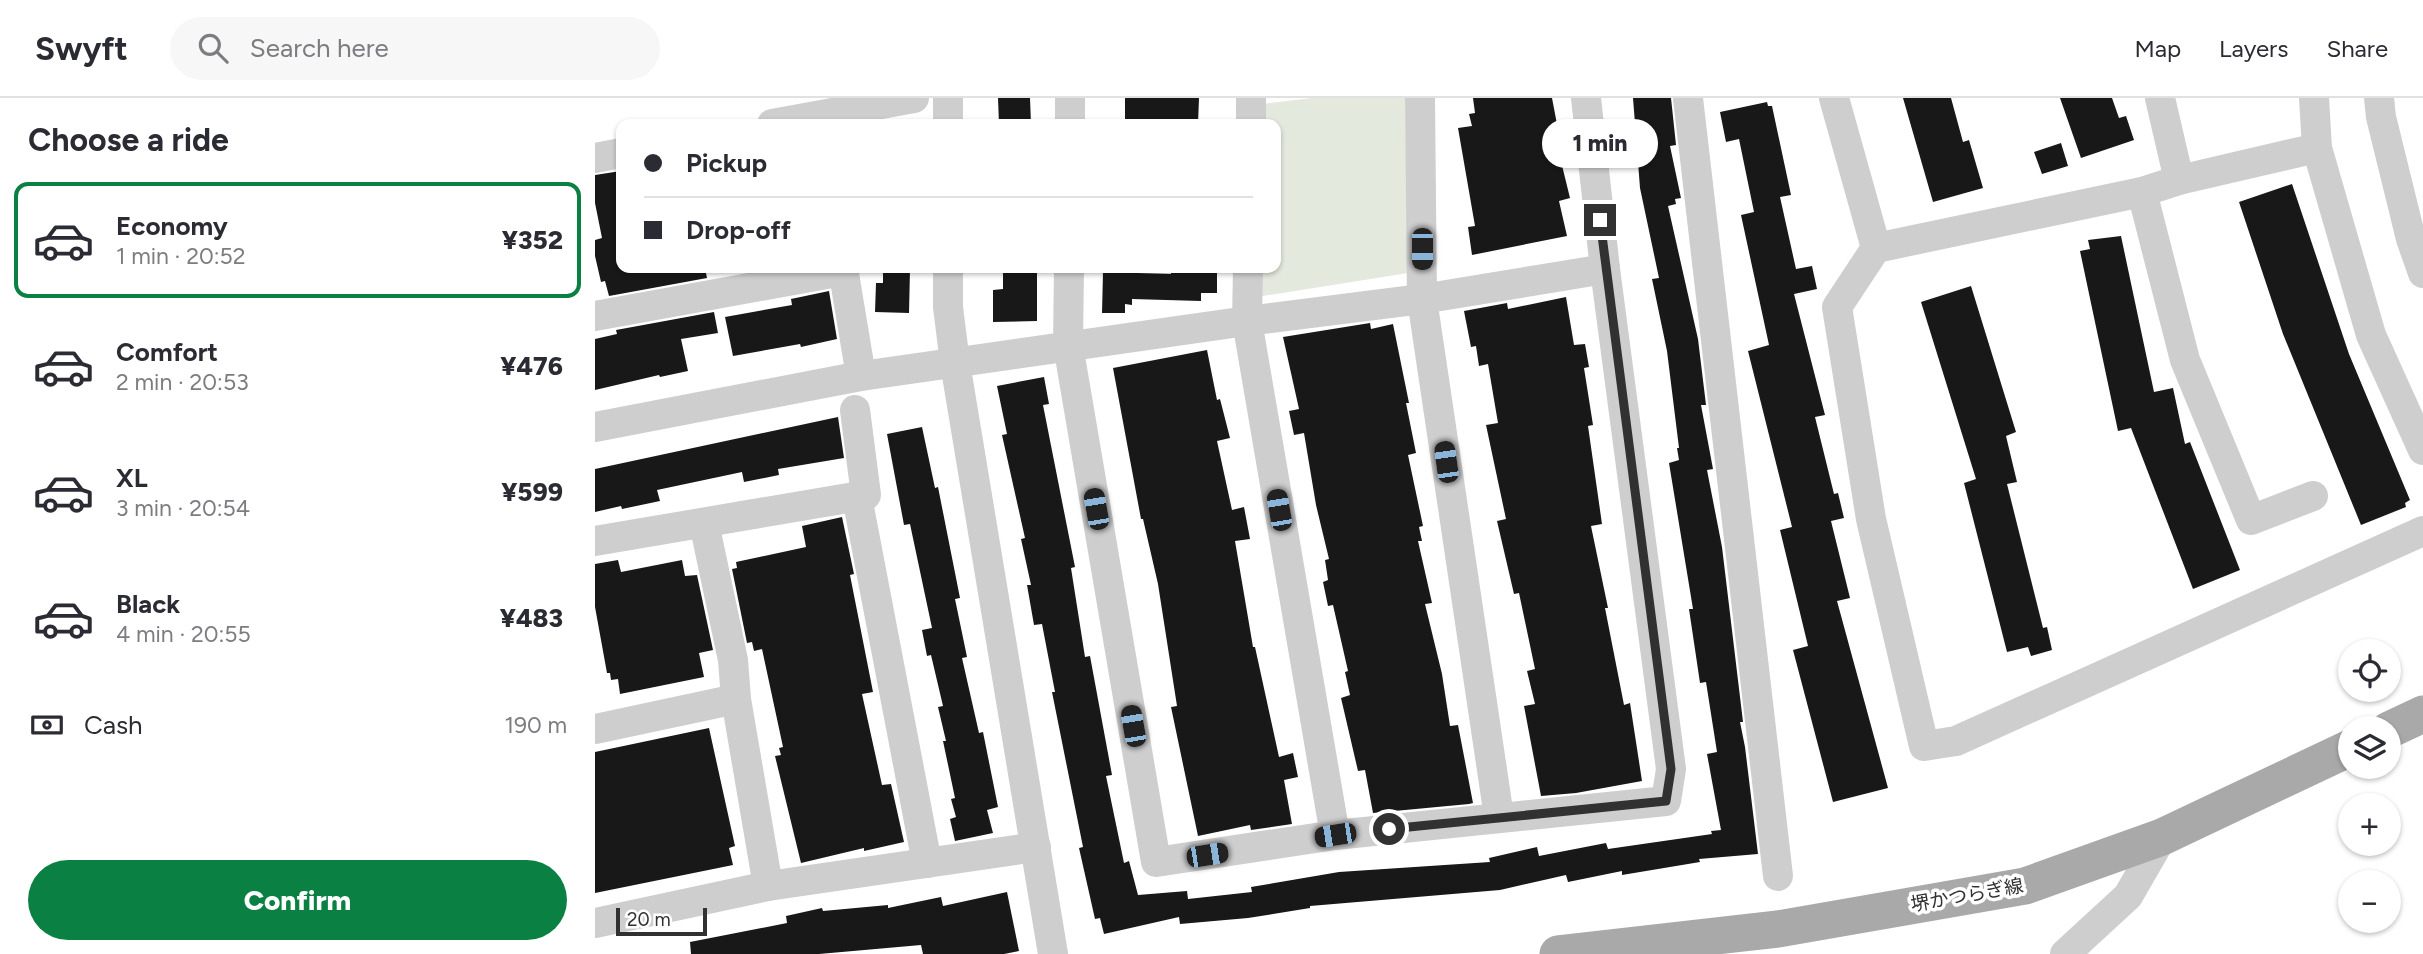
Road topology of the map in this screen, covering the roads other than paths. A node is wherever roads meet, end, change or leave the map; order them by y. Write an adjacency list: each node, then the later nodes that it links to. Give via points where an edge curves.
1 (914, 98): 12 (street)
2 (949, 98): 14 (street)
3 (1070, 98): 15 (street)
4 (1251, 98): 16 (street)
5 (1420, 98): 30 (street)
6 (1586, 98): 23 (street)
7 (1688, 98): 54 (street)
8 (1834, 98): 22 (street)
9 (2160, 98): 20 (street)
10 (2314, 98): 17 (street)
11 (2379, 98): 29 (street)
12 (841, 111): 13 (street)
13 (799, 119)
14 (949, 119)
15 (1070, 119)
16 (1251, 119)
17 (2317, 148): 20 (street); 38 (street, via 2371,335)
18 (616, 154): 19 (street)
19 (595, 158)
20 (2179, 180): 21 (street)
21 (2142, 192): 22 (street); 39 (street, via 2185,360 2251,520)
22 (1876, 248): 42 (street, via 1837,307 1871,519 1924,746 1956,741)
23 (1605, 269): 30 (street); 49 (street, via 1671,769 1666,801)
24 (827, 273): 31 (street)
25 (844, 273): 35 (street)
26 (948, 273): 34 (street)
27 (1069, 273): 33 (street)
28 (1248, 273): 32 (street)
29 (2423, 273)
30 (1422, 299): 32 (street); 49 (street)
31 (595, 316)
32 (1247, 321): 33 (street); 50 (street)
33 (1068, 345): 34 (street); 50 (street, via 1156,862)
34 (955, 363): 35 (street); 52 (street)
35 (861, 376): 37 (street)
36 (855, 410): 40 (street, via 866,495)
37 (595, 427)
38 (2423, 450)
39 (2313, 496)
40 (857, 497): 41 (street); 53 (street)
41 (704, 523): 43 (street); 44 (street, via 733,660)
42 (2423, 531)
43 (595, 541)
44 (736, 699): 47 (street); 55 (street)
45 (2423, 714): 46 (main road)
46 (2401, 724)
47 (595, 729)
48 (2338, 754): 51 (main road, 堺かつらぎ線)
49 (1499, 817): 50 (street)
50 (1335, 835)
51 (2162, 836): 58 (main road, 堺かつらぎ線, via 2025,886 1778,929); 59 (street, via 2128,896)
52 (1036, 847): 53 (street); 57 (street)
53 (926, 863): 55 (street)
54 (1778, 876)
55 (768, 886): 56 (street)
56 (595, 923)
57 (1053, 954)
58 (1558, 954)
59 (2065, 954)

